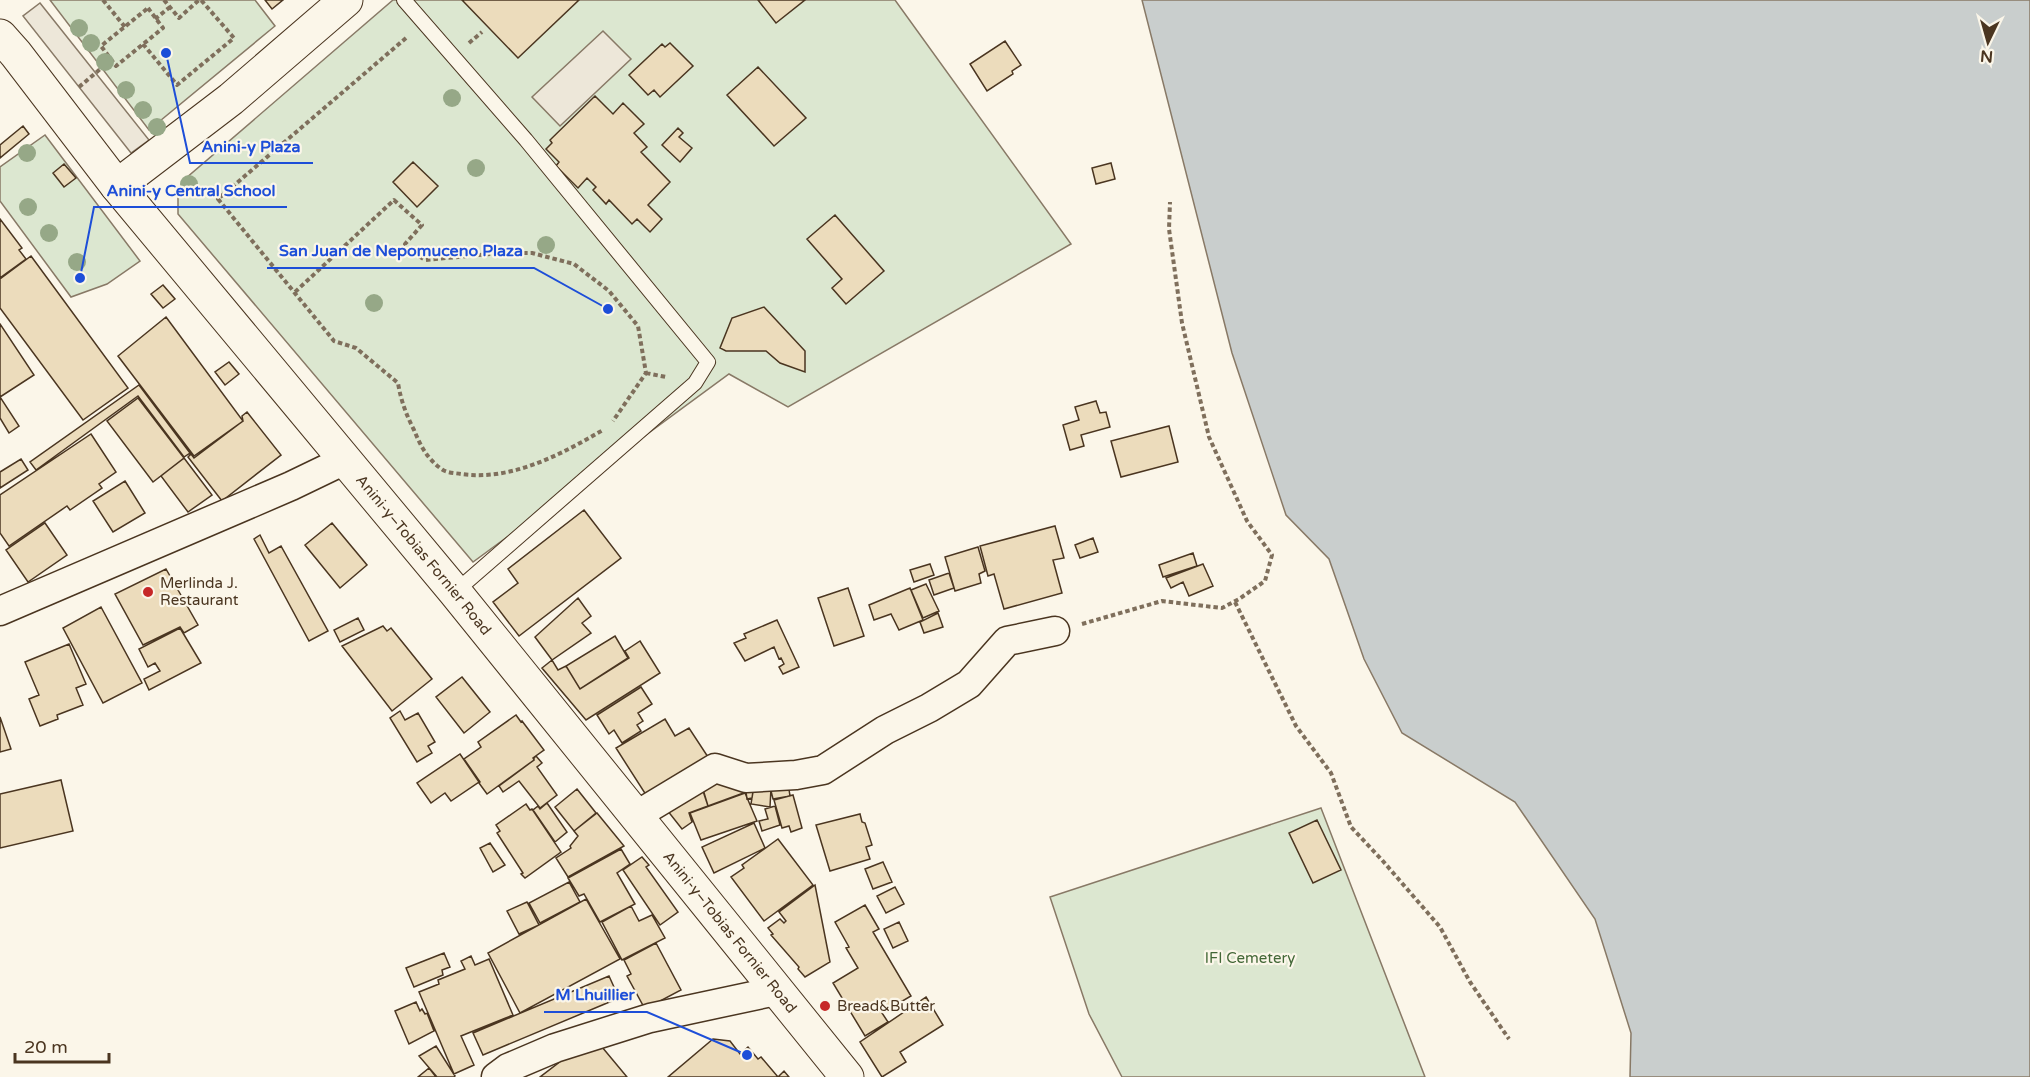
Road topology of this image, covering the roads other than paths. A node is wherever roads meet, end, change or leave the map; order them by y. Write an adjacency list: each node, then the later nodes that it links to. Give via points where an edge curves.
1 (346, 0): 4 (main road, via 231,99)
2 (404, 0): 6 (lane, via 526,140 708,362 695,383)
3 (5, 51): 4 (main road, Anini-y–Tobias Fornier Road, via 56,107)
4 (117, 186): 5 (main road, Anini-y–Tobias Fornier Road)
5 (345, 460): 6 (main road, Anini-y–Tobias Fornier Road); 7 (street)
6 (455, 592): 9 (main road, Anini-y–Tobias Fornier Road)
7 (0, 611)
8 (1055, 631): 9 (street, via 1007,641 969,684 823,770 746,778 715,768)
9 (637, 816): 10 (main road, Anini-y–Tobias Fornier Road)
10 (776, 991): 11 (street, via 651,1018 555,1048); 12 (main road, Anini-y–Tobias Fornier Road)
11 (496, 1077)
12 (847, 1077)

